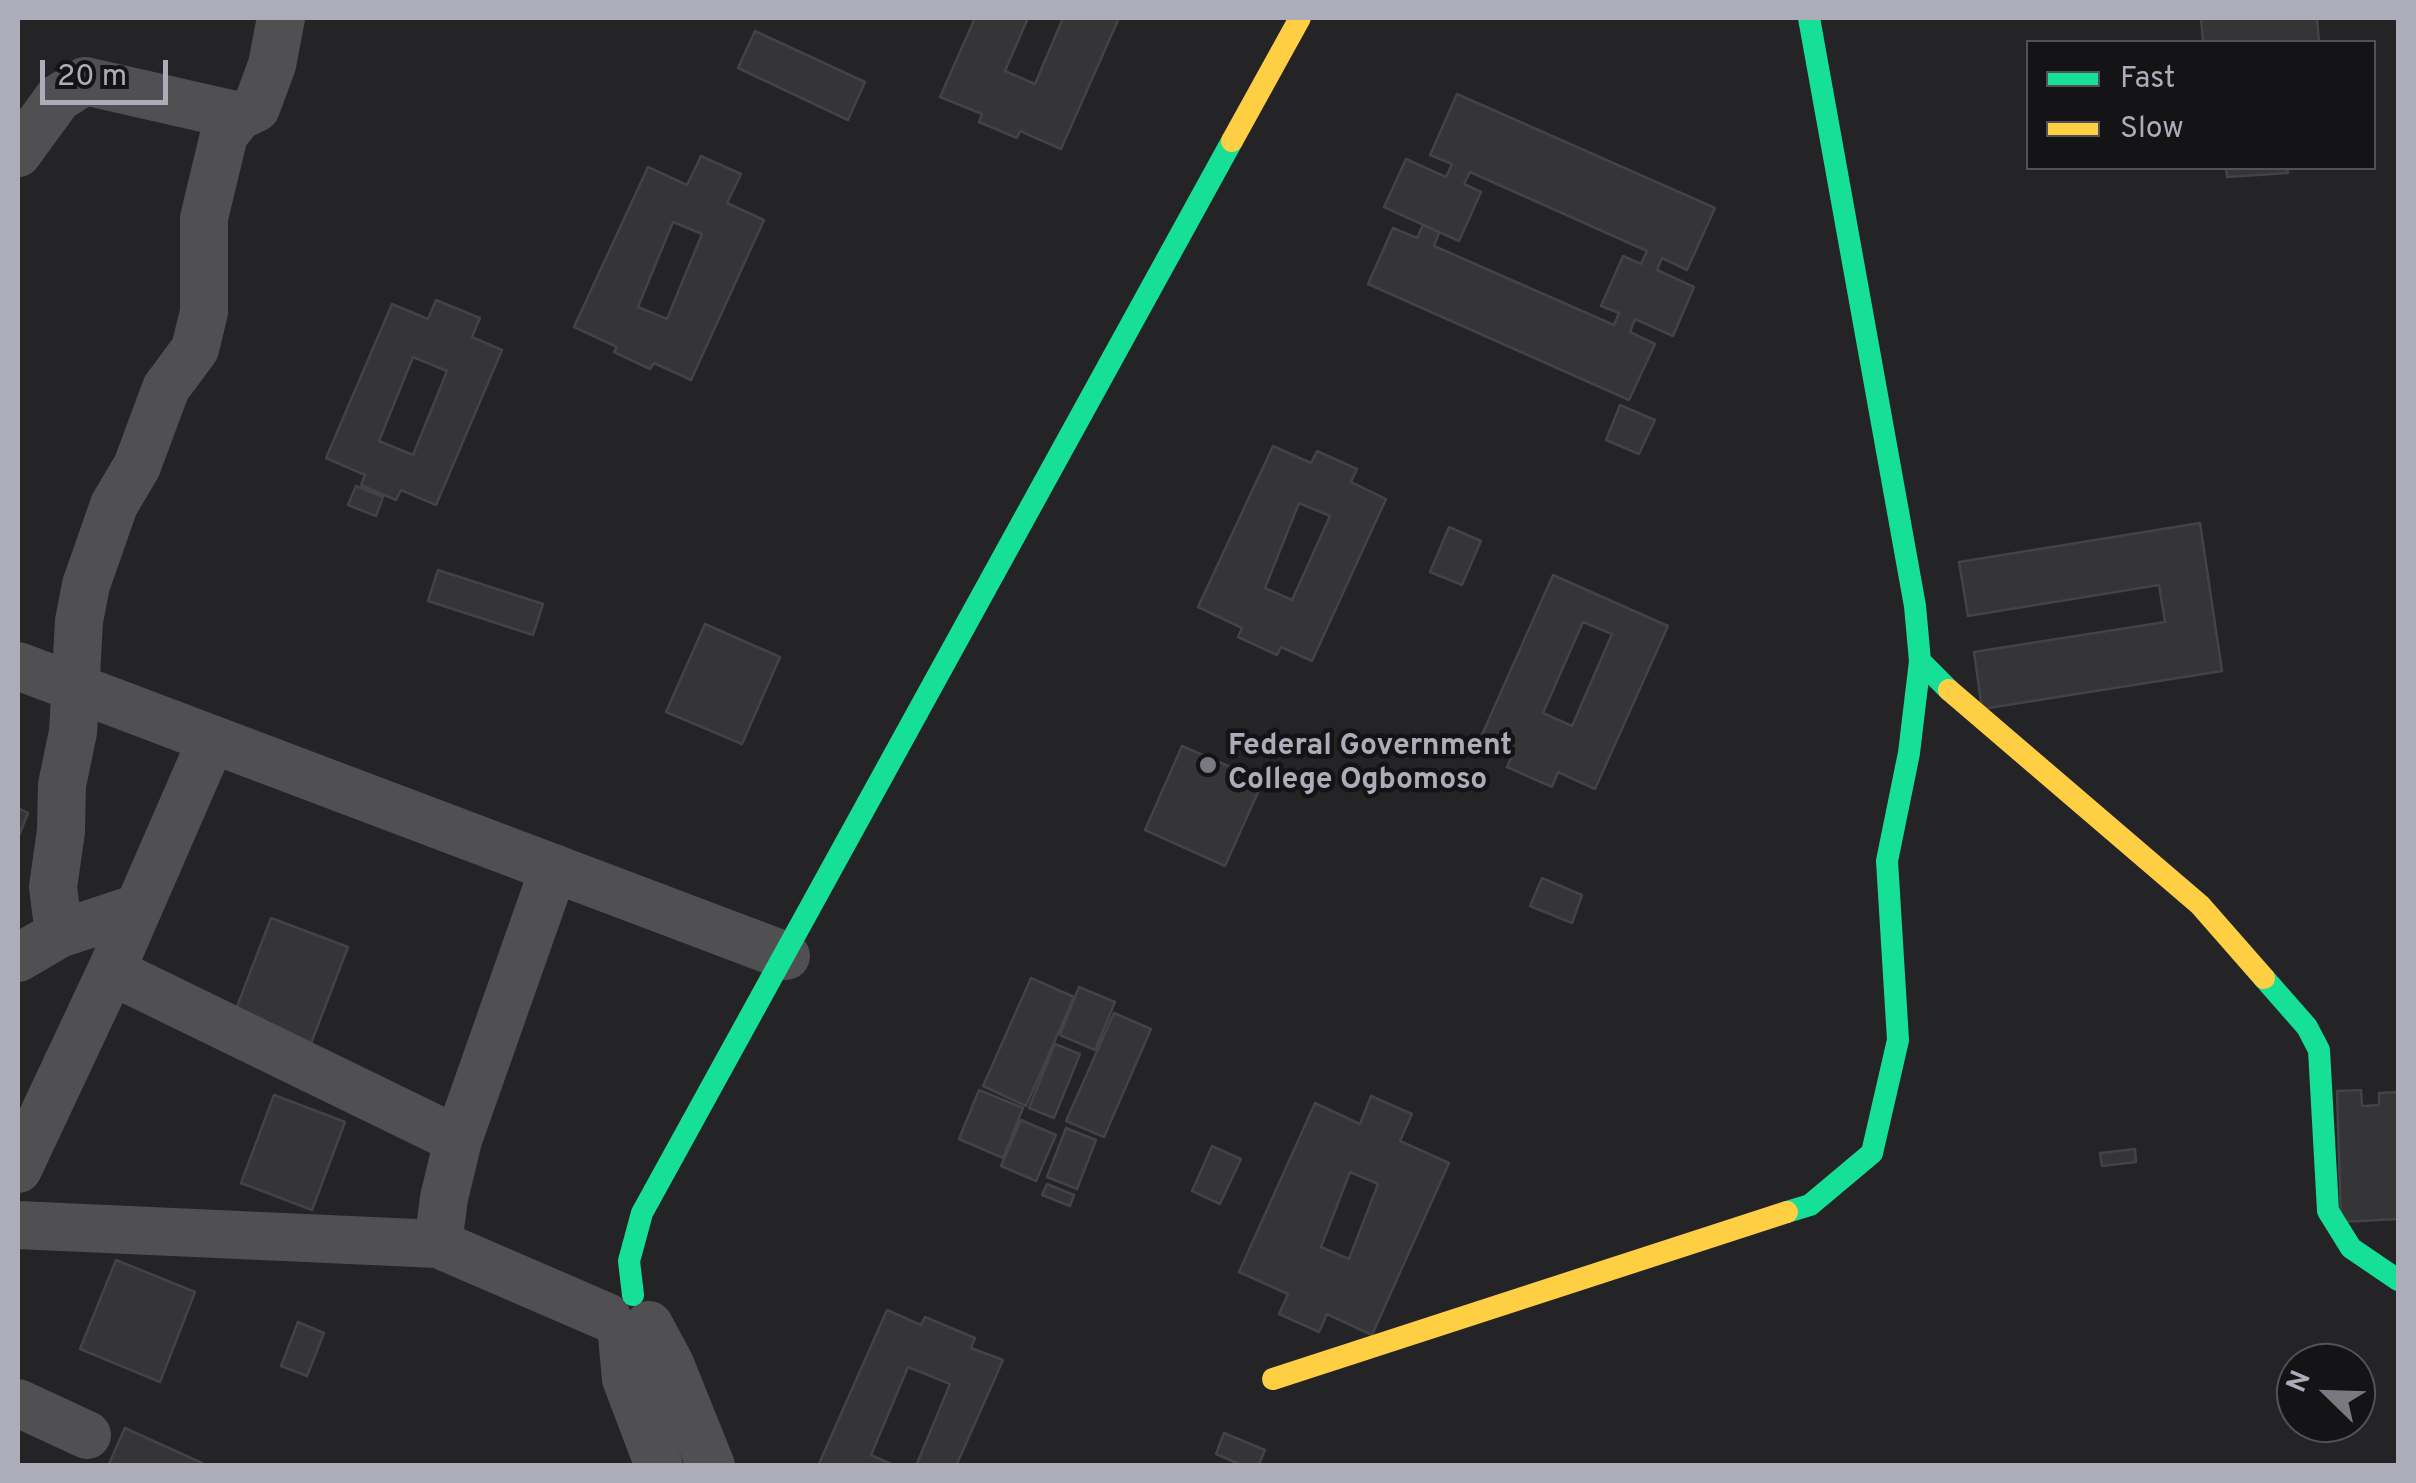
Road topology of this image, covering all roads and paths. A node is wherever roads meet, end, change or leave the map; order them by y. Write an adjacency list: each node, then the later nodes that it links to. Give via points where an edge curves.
1 (281, 18): 4 (street, via 256,108)
2 (1300, 18): 13 (street)
3 (1809, 18): 6 (street)
4 (239, 116): 5 (street, via 86,81 58,98); 8 (street, via 224,135 204,218 204,312 194,349 166,388 137,466 114,505 86,585)
5 (18, 154)
6 (1920, 661): 20 (street, via 2200,905 2307,1027 2319,1050 2328,1211 2351,1248); 22 (street, via 1887,860 1898,1040 1872,1153 1810,1206)
7 (18, 666): 8 (street)
8 (75, 687): 9 (street); 12 (street, via 53,888)
9 (212, 739): 10 (street); 11 (street)
10 (554, 868): 13 (street); 16 (street)
11 (138, 908): 12 (street); 15 (street)
12 (59, 934): 14 (street)
13 (786, 956): 21 (street, via 642,1214 628,1261)
14 (18, 958)
15 (111, 971): 16 (street); 17 (street)
16 (458, 1140): 19 (street)
17 (18, 1168)
18 (18, 1225): 19 (street)
19 (438, 1244): 21 (street)
20 (2398, 1280)
21 (628, 1318): 25 (street, via 626,1378); 26 (street, via 670,1364)
22 (1272, 1379)
23 (18, 1403): 24 (street)
24 (87, 1435)
25 (660, 1466)
26 (711, 1466)

